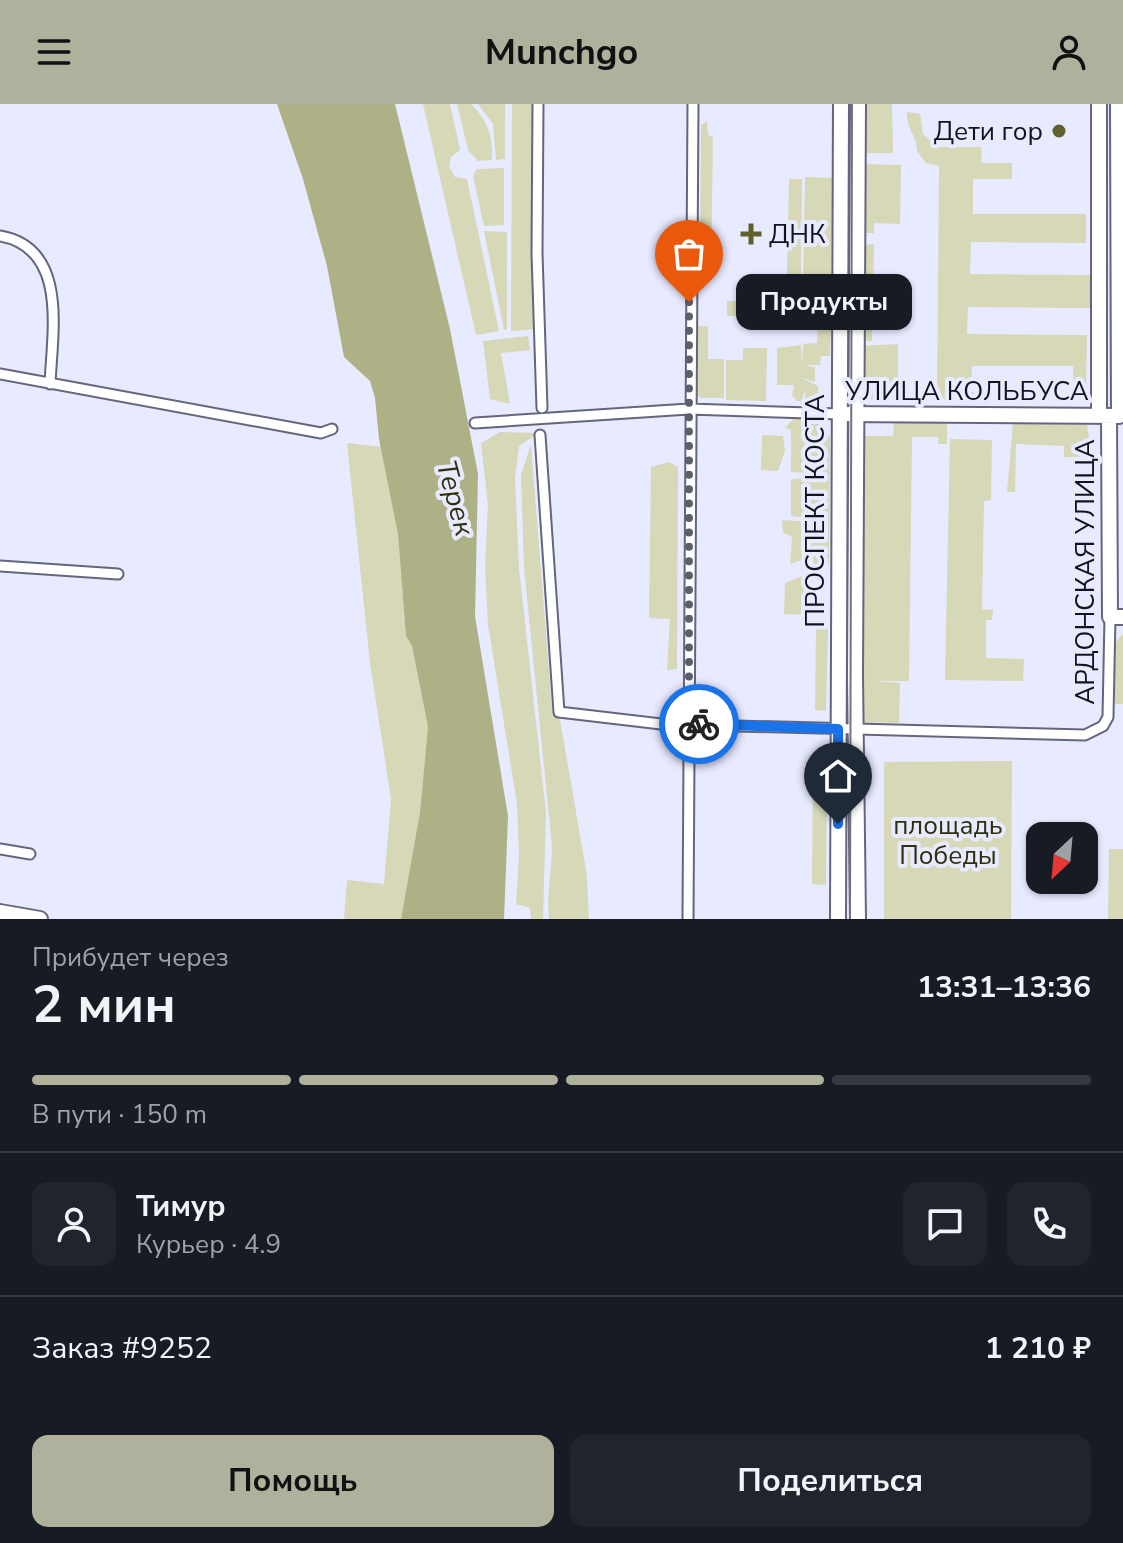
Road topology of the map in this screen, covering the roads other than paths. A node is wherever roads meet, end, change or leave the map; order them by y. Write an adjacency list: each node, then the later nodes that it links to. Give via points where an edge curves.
1 (538, 104): 10 (street)
2 (693, 104): 11 (street)
3 (841, 104): 13 (main road, ПРОСПЕКТ КОСТА)
4 (858, 104): 12 (main road, ПРОСПЕКТ КОСТА)
5 (1099, 104): 14 (main road, АРДОНСКАЯ УЛИЦА)
6 (1118, 104): 14 (main road, АРДОНСКАЯ УЛИЦА)
7 (0, 236): 9 (street, via 27,246 51,280)
8 (0, 374): 9 (street)
9 (50, 384): 16 (street, via 321,433)
10 (542, 408)
11 (689, 409): 13 (street, УЛИЦА КОЛЬБУСА); 15 (street, УЛИЦА КОЛЬБУСА); 21 (street)
12 (856, 413): 13 (main road, УЛИЦА КОЛЬБУСА); 14 (main road, УЛИЦА КОЛЬБУСА); 23 (main road, ПРОСПЕКТ КОСТА)
13 (839, 414): 22 (main road, ПРОСПЕКТ КОСТА)
14 (1112, 416): 20 (main road, АРДОНСКАЯ УЛИЦА)
15 (475, 423)
16 (332, 429)
17 (540, 435): 21 (street, via 559,712)
18 (0, 566): 19 (street)
19 (118, 574)
20 (1116, 617): 23 (street, АРДОНСКАЯ УЛИЦА, via 1110,704 1103,726 1085,735)
21 (689, 724): 22 (street); 28 (street)
22 (838, 729): 23 (street); 29 (main road, ПРОСПЕКТ КОСТА)
23 (856, 729): 30 (main road, ПРОСПЕКТ КОСТА)
24 (0, 849): 25 (street)
25 (30, 854)
26 (0, 912): 27 (main road)
27 (40, 919)
28 (688, 919)
29 (838, 919)
30 (858, 919)

